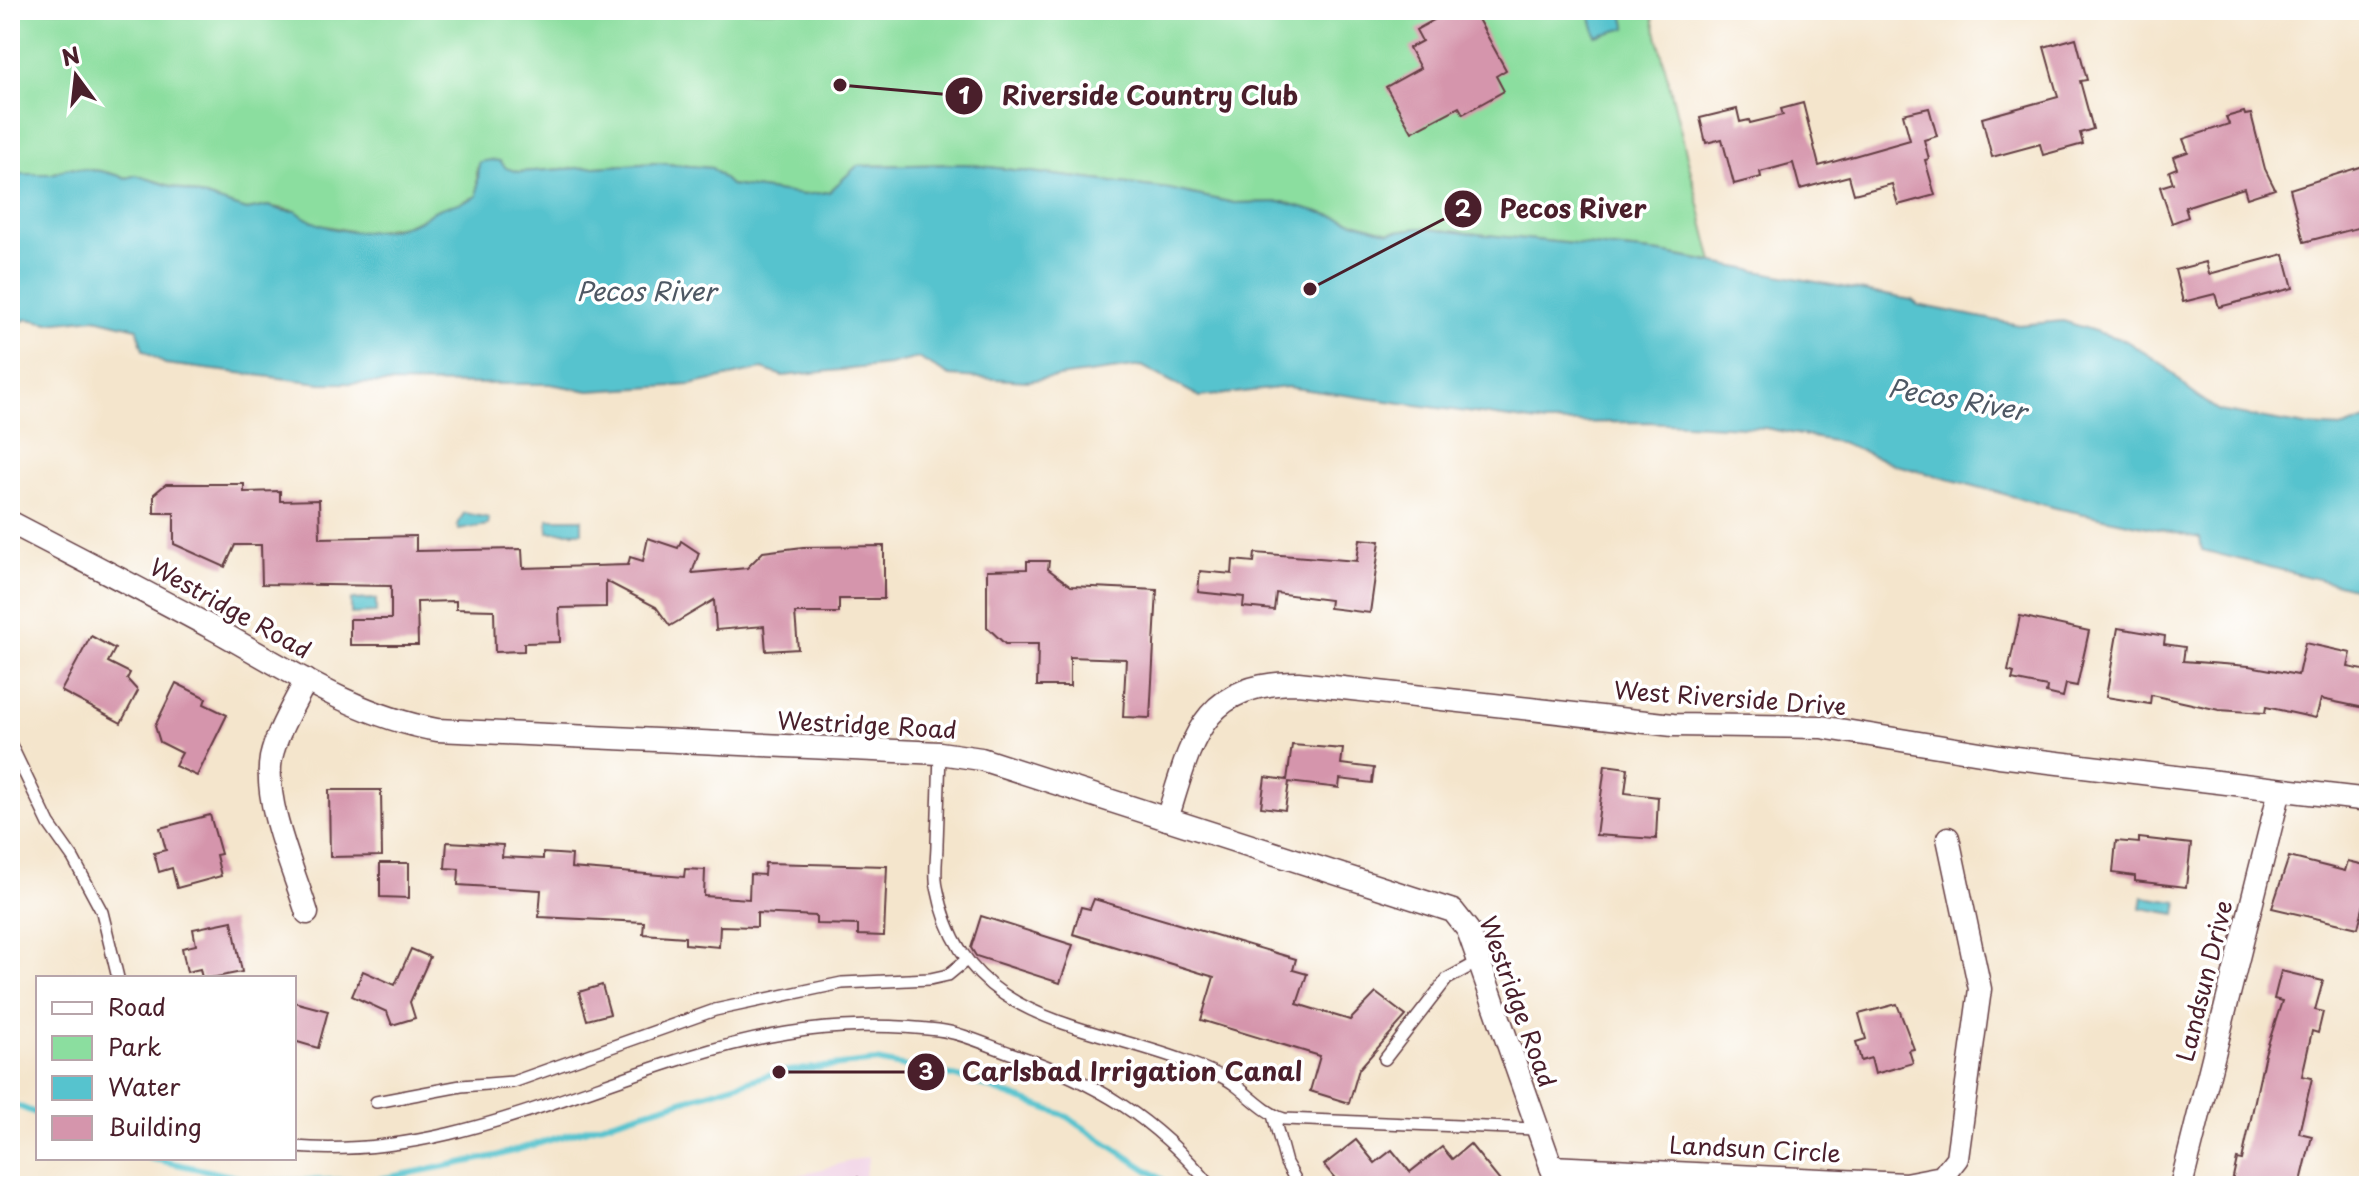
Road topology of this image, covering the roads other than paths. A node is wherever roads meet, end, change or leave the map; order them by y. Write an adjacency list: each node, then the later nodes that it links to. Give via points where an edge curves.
1 (10, 522): 2 (street, Westridge Road)
2 (306, 680): 4 (street, Westridge Road, via 393,722 437,730); 9 (street, via 276,741 269,778)
3 (10, 743): 12 (lane, via 49,824 102,912)
4 (940, 753): 7 (street, Westridge Road, via 981,759); 10 (lane, via 936,885)
5 (2280, 790): 6 (street, West Riverside Drive); 7 (street, West Riverside Drive, via 1999,756 1821,727 1673,725 1270,683 1246,688 1208,714 1194,737); 23 (street, Landsun Drive)
6 (2369, 800)
7 (1167, 819): 11 (street, Westridge Road, via 1453,911 1468,930)
8 (1948, 838): 18 (street, Landsun Circle, via 1980,989 1957,1158 1942,1177 1905,1184)
9 (307, 913)
10 (965, 961): 14 (lane, via 948,975 930,979 842,983 715,1010 513,1082); 15 (lane, via 1031,1012 1207,1070)
11 (1478, 962): 13 (lane, via 1447,979); 16 (street, Westridge Road)
12 (118, 976)
13 (1385, 1059)
14 (376, 1102)
15 (1273, 1115): 16 (lane, via 1345,1123); 22 (lane, via 1286,1163)
16 (1535, 1129): 18 (street, Westridge Road)
17 (296, 1147): 21 (lane, via 341,1149 432,1137 787,1033 940,1030 1057,1069 1112,1095 1151,1124)
18 (1554, 1176)
19 (845, 1186): 20 (lane)
20 (856, 1186)
21 (1211, 1186)
22 (1299, 1186)
23 (2181, 1186)

